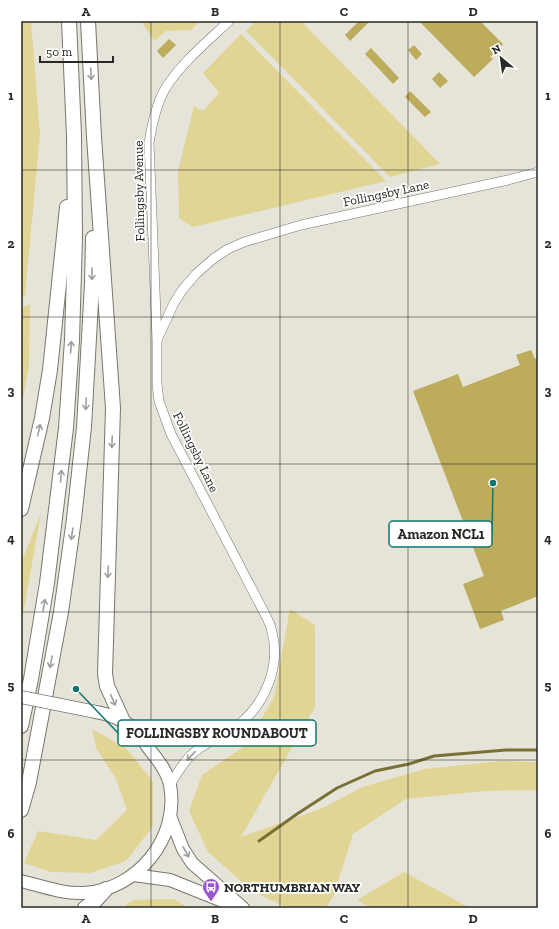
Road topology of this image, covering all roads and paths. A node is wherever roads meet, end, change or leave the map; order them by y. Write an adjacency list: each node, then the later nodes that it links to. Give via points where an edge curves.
1 (69, 21): 4 (highway)
2 (88, 21): 5 (highway, one-way to 5)
3 (229, 21): 7 (street, Follingsby Avenue, via 174,76 158,104 152,125 149,142)
4 (74, 135): 8 (highway, one-way to 4, via 50,370); 11 (highway, one-way to 4, via 47,583 66,428 75,237)
5 (94, 137): 10 (highway, one-way to 10, via 112,408 105,674 107,686); 14 (highway, one-way to 14, via 92,284 84,427 61,612 29,782)
6 (538, 172): 7 (street, Follingsby Lane, via 301,225 228,249 196,274 183,289)
7 (157, 340): 12 (street, Follingsby Lane, via 156,384 165,421 273,633 272,674 262,698 237,725)
8 (21, 509)
9 (21, 697): 10 (main road, bridge, via 106,714)
10 (128, 724): 12 (street, Follingsby Lane, via 169,740 186,741); 13 (main road, via 165,770)
11 (21, 726)
12 (219, 735): 13 (street, Follingsby Lane, one-way to 13, via 190,756)
13 (170, 784): 15 (main road)
14 (21, 810)
15 (170, 816): 16 (main road, via 165,835 156,851); 20 (main road, one-way to 20, via 183,849 192,863)
16 (134, 875): 18 (main road); 20 (main road, via 170,880)
17 (21, 881): 18 (main road, via 69,892 82,893)
18 (106, 889): 19 (highway)
19 (84, 908)
20 (242, 908)

